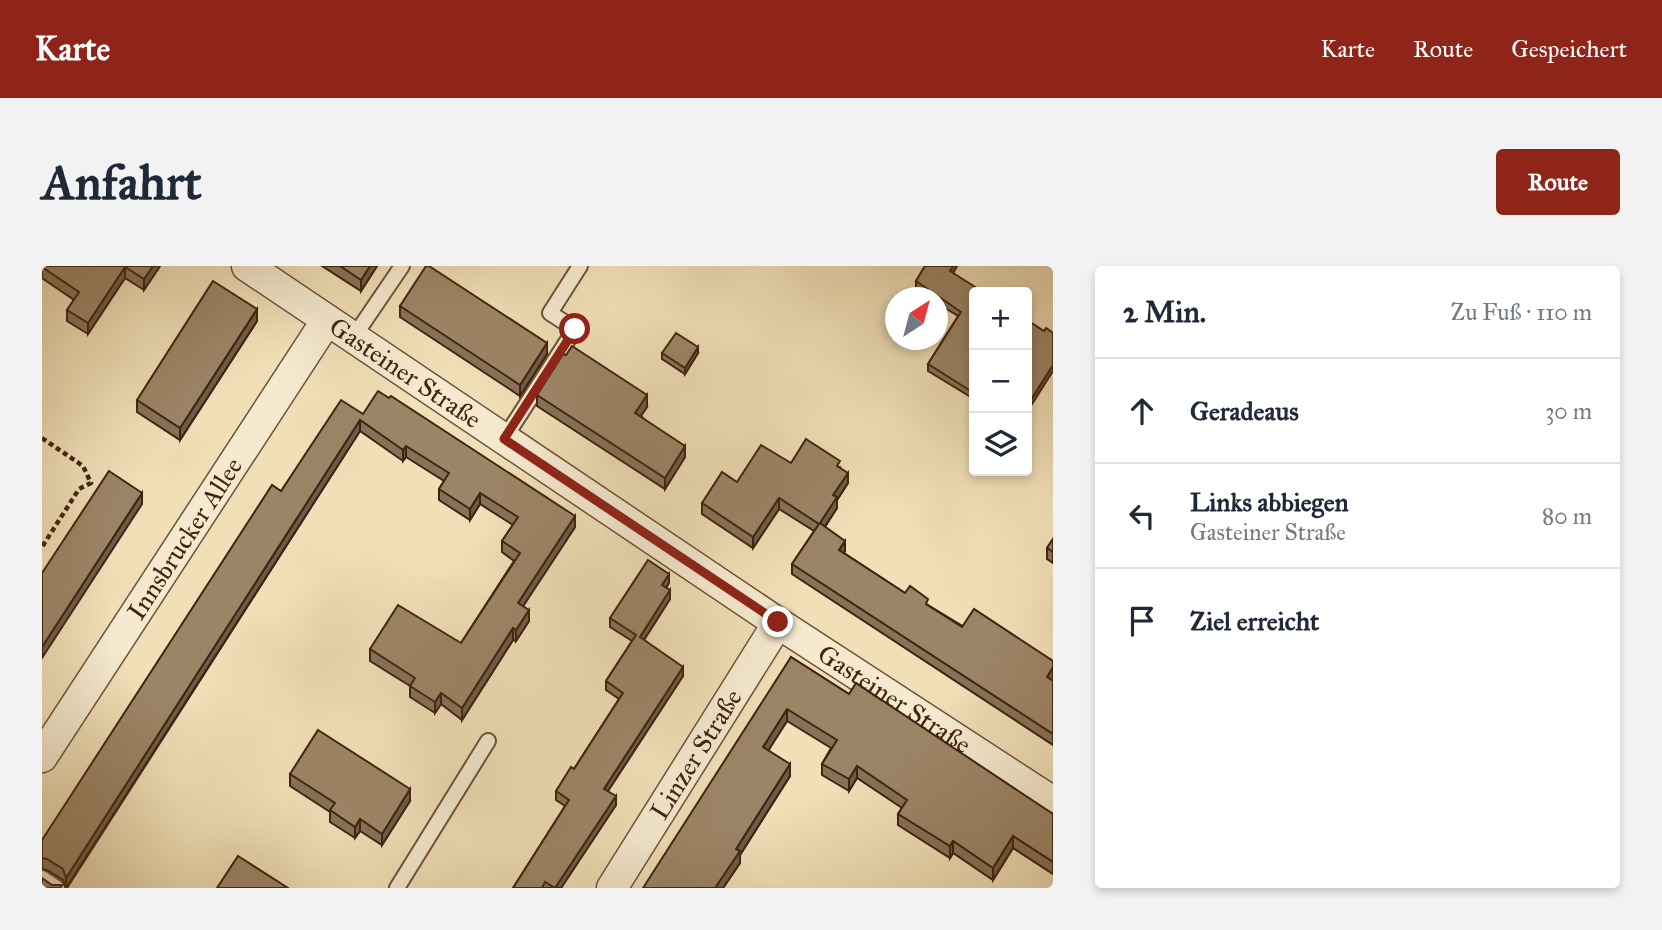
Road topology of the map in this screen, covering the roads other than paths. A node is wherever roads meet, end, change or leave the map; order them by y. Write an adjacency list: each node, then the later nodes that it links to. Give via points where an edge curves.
1 (247, 266): 4 (street, Gasteiner Straße)
2 (402, 266): 5 (lane)
3 (580, 266): 6 (lane, via 550,313 575,329)
4 (327, 320): 5 (street, Gasteiner Straße); 9 (street, Innsbrucker Allee)
5 (353, 338): 6 (street, Gasteiner Straße)
6 (504, 439): 7 (street, Gasteiner Straße)
7 (778, 622): 10 (street, Gasteiner Straße); 14 (street, Linzer Straße)
8 (488, 741): 13 (lane)
9 (42, 757)
10 (1053, 803)
11 (42, 878): 12 (lane)
12 (57, 888)
13 (397, 888)
14 (612, 888)

